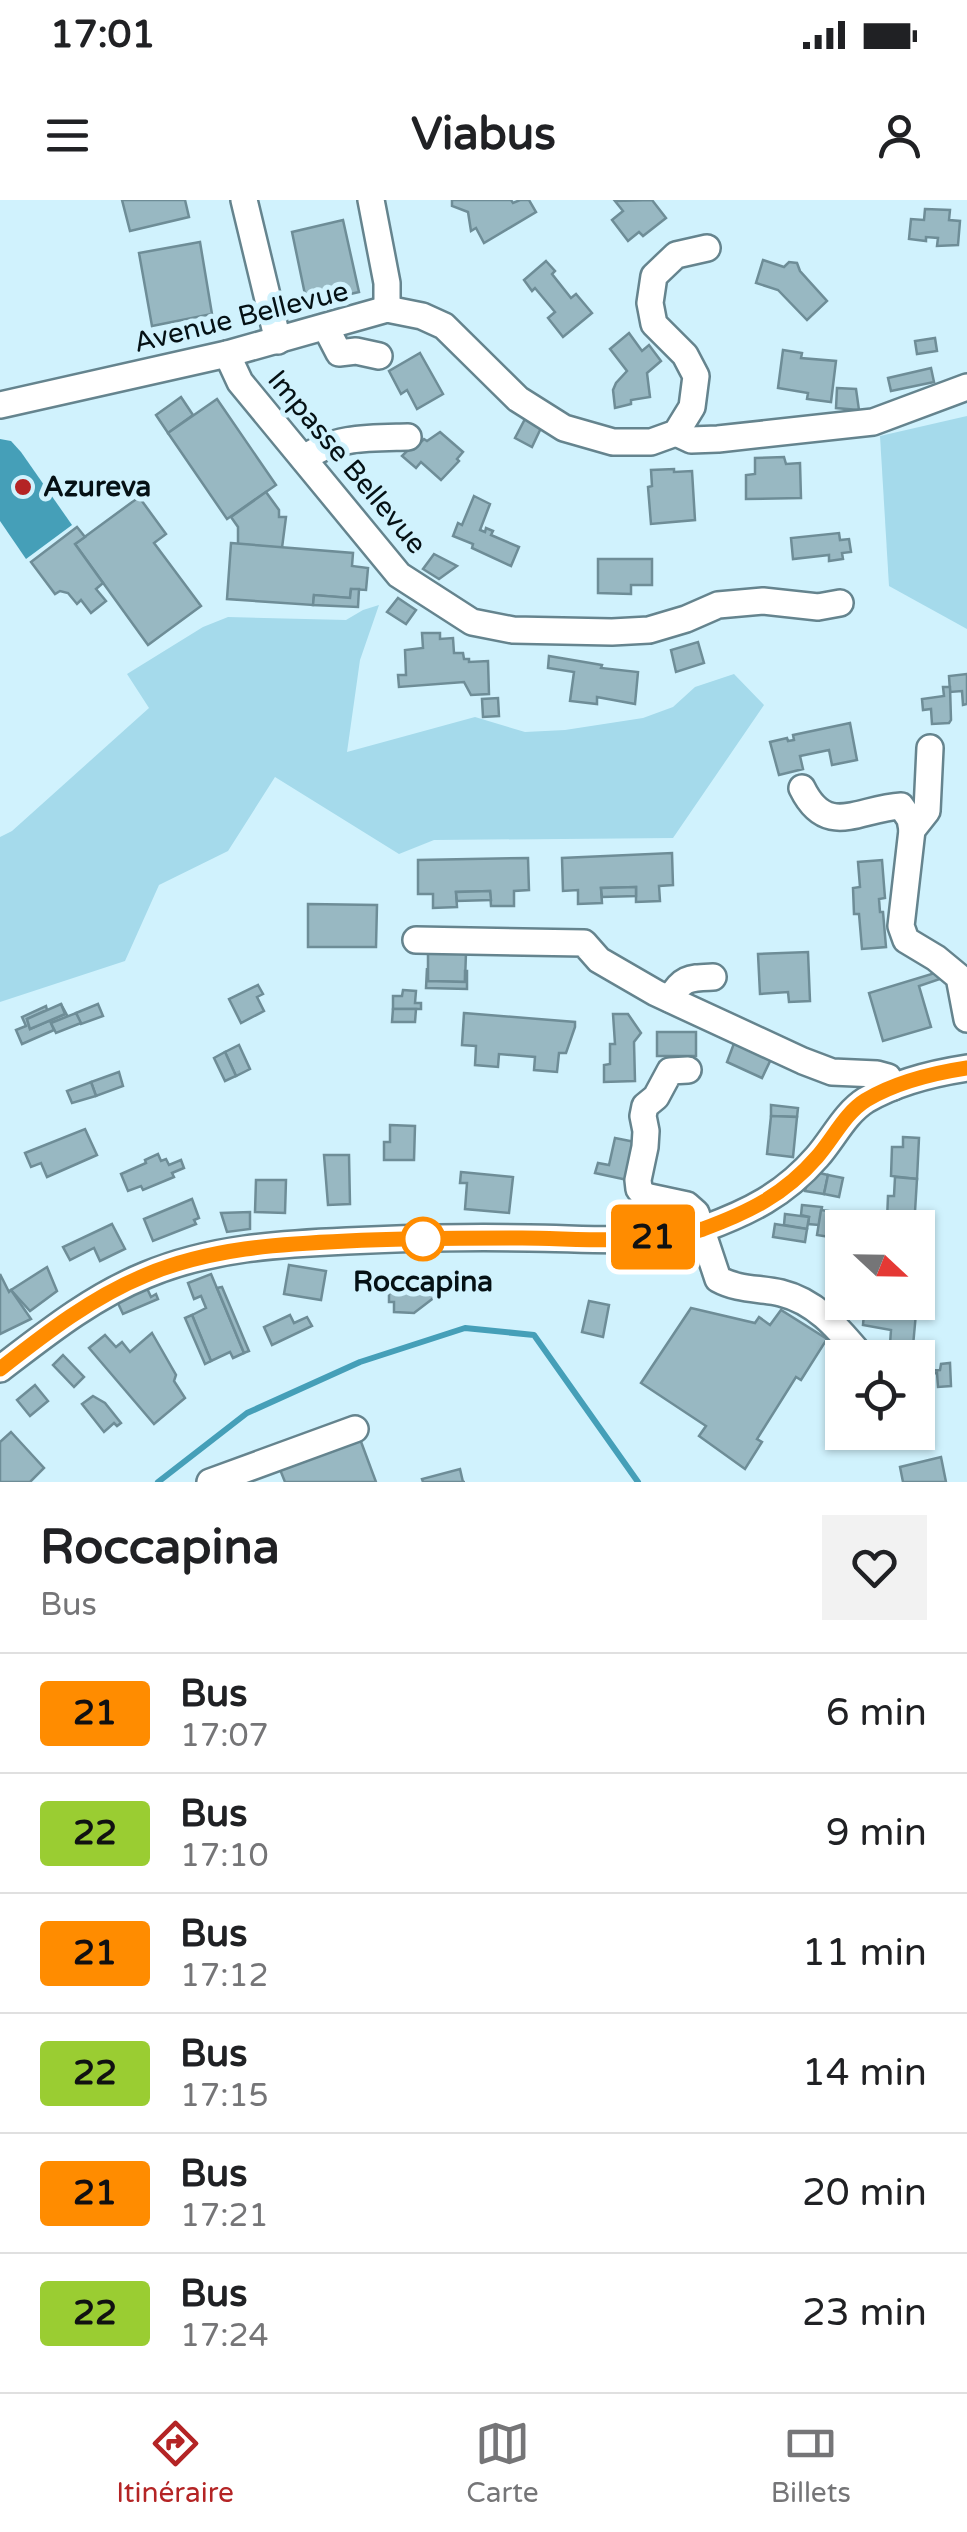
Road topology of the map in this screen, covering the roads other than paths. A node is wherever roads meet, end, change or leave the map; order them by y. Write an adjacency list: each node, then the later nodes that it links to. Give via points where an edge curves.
1 (244, 200): 6 (street)
2 (371, 200): 4 (street, Avenue Bellevue)
3 (707, 248): 11 (street, via 676,255 654,276 654,324 696,376 692,407)
4 (387, 310): 5 (street, Avenue Bellevue); 11 (street, via 444,326 518,399 564,428 613,442 651,442)
5 (326, 328): 6 (street, Avenue Bellevue); 8 (street, via 339,353)
6 (278, 340): 7 (street, Avenue Bellevue)
7 (227, 354): 10 (street, Avenue Bellevue); 13 (street, Impasse Bellevue, via 240,382)
8 (379, 356)
9 (967, 387): 11 (street, via 874,422 718,440 691,440)
10 (0, 405)
11 (676, 432)
12 (408, 437): 13 (street, via 348,441)
13 (304, 458): 14 (street, Impasse Bellevue, via 399,575 472,622 513,630 612,632 649,630 718,605)
14 (840, 603)
15 (930, 748): 17 (street, via 927,811)
16 (802, 788): 17 (street, via 811,806 836,818 900,806)
17 (912, 830): 20 (street, via 901,926 906,940)
18 (416, 940): 21 (street, via 584,944 599,960)
19 (714, 977): 21 (street, via 688,978)
20 (963, 977): 22 (street)
21 (670, 1000): 25 (street, via 832,1072 877,1074)
22 (967, 1019)
23 (967, 1068): 25 (street)
24 (688, 1070): 26 (street, via 670,1071 645,1106 638,1180 646,1196 688,1205)
25 (894, 1087): 26 (street, via 856,1109 784,1190)
26 (702, 1229): 27 (street, via 718,1279 782,1293 826,1315); 28 (street, via 678,1236 275,1244 199,1256 75,1311)
27 (848, 1340)
28 (0, 1368)
29 (355, 1429): 30 (street)
30 (210, 1482)

